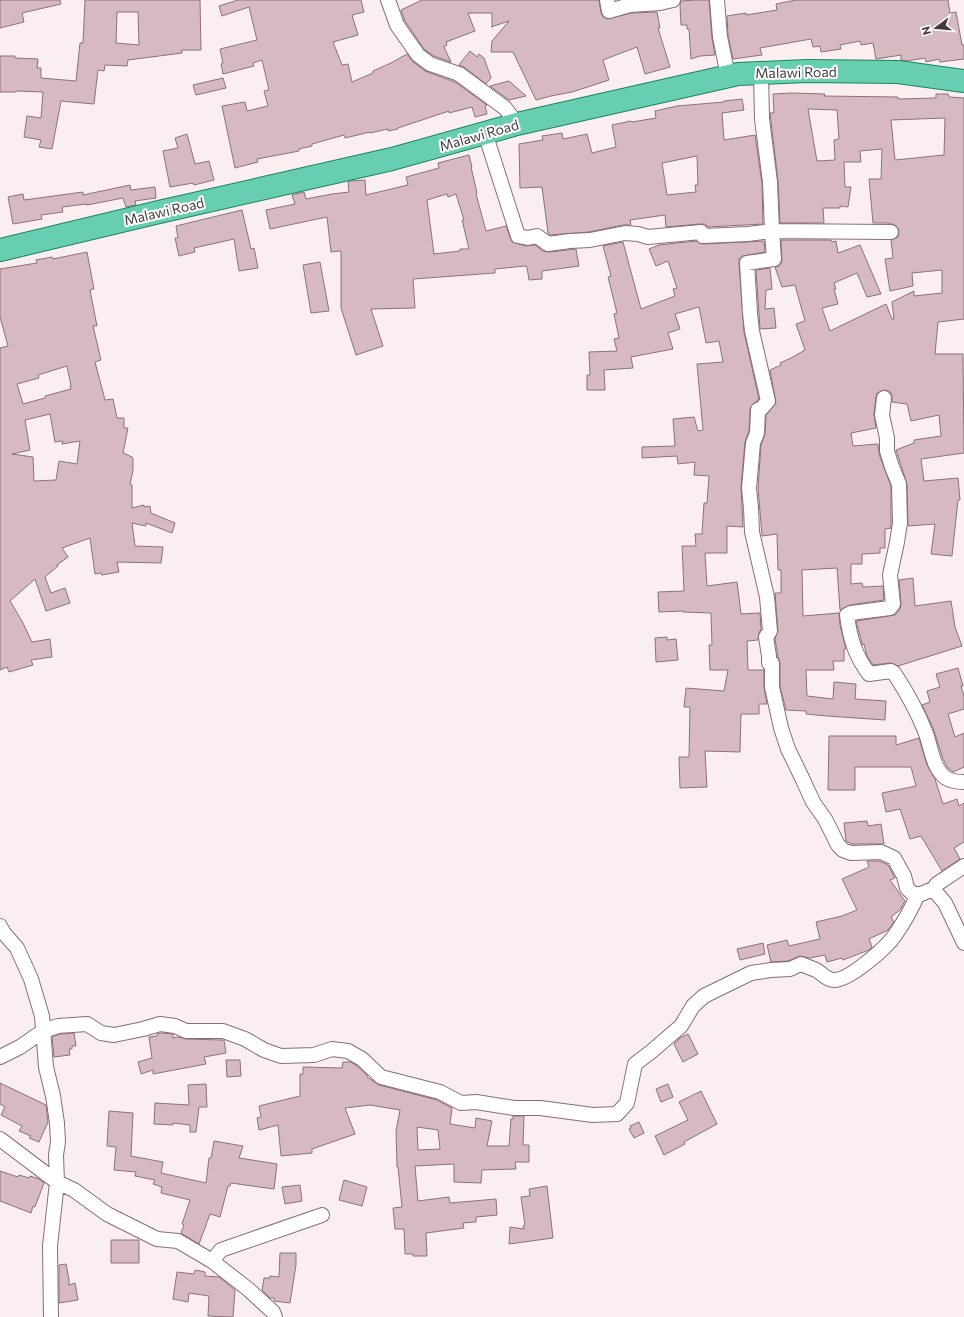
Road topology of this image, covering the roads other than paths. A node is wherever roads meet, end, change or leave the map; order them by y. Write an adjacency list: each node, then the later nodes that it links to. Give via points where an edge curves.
1 (388, 0): 8 (street, via 397,25 418,55 430,64 459,74 505,108)
2 (607, 0): 3 (street, via 609,10)
3 (673, 0)
4 (717, 0): 6 (street, via 720,38)
5 (761, 73): 6 (main road, Malawi Road); 7 (main road, Malawi Road, via 898,72); 10 (street, via 762,119 770,182)
6 (728, 76): 8 (main road, Malawi Road)
7 (964, 81)
8 (517, 124): 9 (main road, Malawi Road)
9 (485, 133): 10 (street, via 518,236 537,236 548,244 625,233 648,237 701,232 704,236); 12 (main road, Malawi Road, via 392,159)
10 (772, 231): 11 (street); 17 (street, via 774,259 748,263 752,325 768,401 758,410 749,488 752,532 767,597 770,631 766,637 769,663 772,663 772,687 788,749 813,802 825,818 838,845 850,852 881,852 894,858 904,876 907,888 913,894)
11 (891, 232)
12 (0, 250)
13 (884, 398): 14 (street, via 882,415 887,451 899,484 900,523 890,575 893,604 890,608 847,615 851,642 869,674 891,671 894,673 925,730 936,765 946,778)
14 (964, 782)
15 (964, 866): 16 (street)
16 (933, 889): 17 (street); 19 (street, via 945,903)
17 (918, 894): 20 (street, via 895,936 851,974 834,980 801,964 790,969 751,973 704,996 693,1006 681,1026 635,1064 627,1103 617,1114 594,1115 476,1102 461,1103 440,1092 381,1077 362,1059 348,1051 332,1049 314,1056 281,1056 223,1031 186,1031 160,1024 114,1035 101,1033 87,1024 58,1026)
18 (0, 926): 20 (street, via 17,948 32,979 42,1016)
19 (964, 943)
20 (43, 1032): 21 (street); 23 (street, via 46,1067 57,1123)
21 (0, 1057)
22 (0, 1139): 23 (street)
23 (57, 1182): 25 (street, via 74,1190 107,1214 157,1239 178,1241); 26 (street, via 50,1246)
24 (322, 1215): 25 (street, via 221,1250)
25 (212, 1261): 27 (street, via 248,1289)
26 (51, 1317)
27 (276, 1317)

